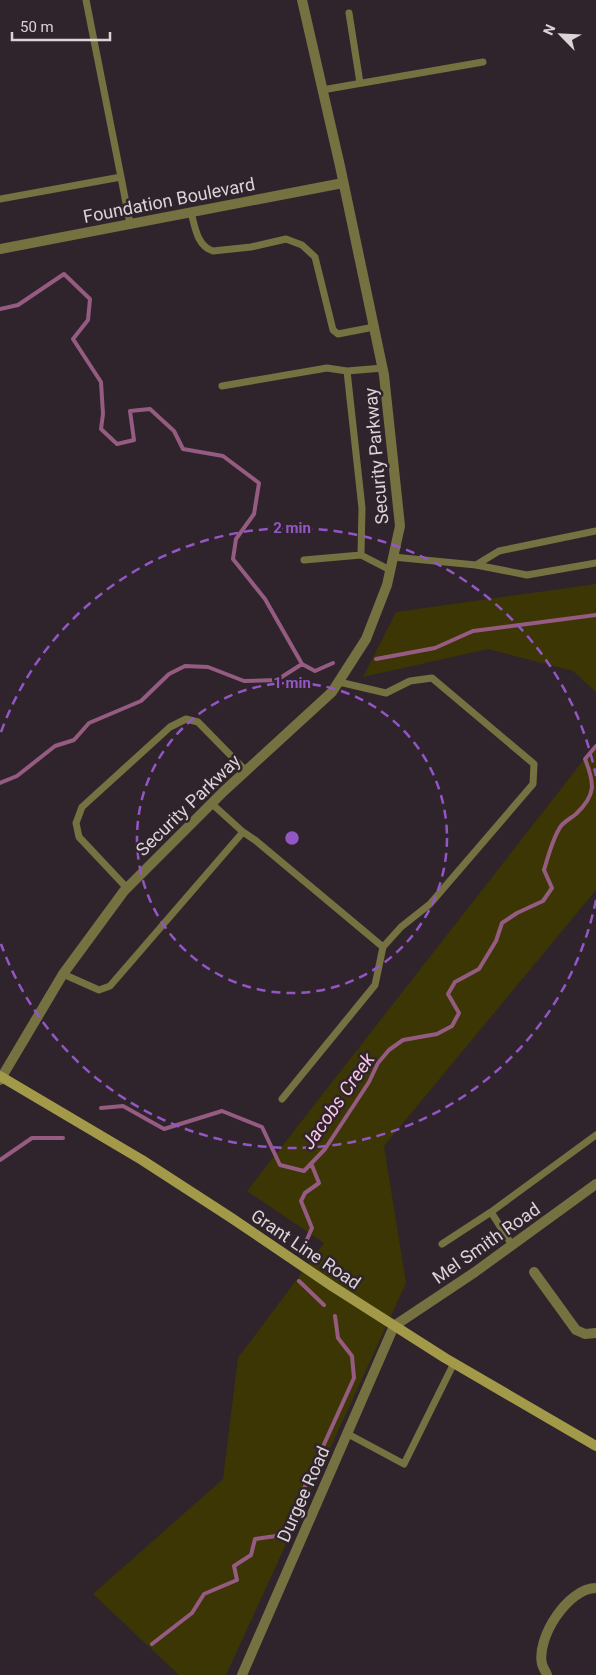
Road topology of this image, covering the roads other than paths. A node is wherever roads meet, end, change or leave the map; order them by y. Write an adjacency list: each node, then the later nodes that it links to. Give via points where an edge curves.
1 (86, 0): 7 (lane)
2 (302, 0): 6 (street, Security Parkway)
3 (349, 13): 5 (lane)
4 (482, 62): 5 (lane)
5 (360, 83): 6 (lane)
6 (322, 90): 8 (street, Security Parkway)
7 (121, 177): 9 (lane); 11 (lane)
8 (343, 183): 10 (street, Foundation Boulevard); 13 (street, Security Parkway)
9 (0, 199)
10 (191, 212): 11 (street, Foundation Boulevard); 13 (lane, via 200,241 213,251 286,239 302,245 316,257 333,330 338,334)
11 (130, 224): 12 (street, Foundation Boulevard)
12 (0, 249)
13 (374, 327): 14 (street, Security Parkway)
14 (383, 368): 15 (lane); 19 (street, Security Parkway, via 400,526)
15 (347, 371): 16 (lane, via 327,368); 18 (lane, via 362,508)
16 (222, 386)
17 (596, 531): 22 (lane, via 499,551)
18 (362, 555): 20 (lane); 23 (lane)
19 (393, 557): 22 (lane); 23 (street, Security Parkway)
20 (304, 560)
21 (596, 563): 22 (lane, via 527,576)
22 (476, 565)
23 (390, 570): 24 (street, Security Parkway, via 366,640)
24 (339, 682): 25 (street, Security Parkway); 29 (lane, via 386,693 410,681 432,678 534,764 532,784 430,904 401,927)
25 (246, 771): 26 (street, Security Parkway); 28 (lane, via 198,722 186,719 170,727 82,807 76,823 80,837)
26 (211, 804): 27 (lane); 28 (street, Security Parkway)
27 (242, 832): 29 (lane); 30 (lane, via 110,986 99,990)
28 (127, 888): 30 (street, Security Parkway)
29 (383, 947): 32 (lane, via 375,985)
30 (63, 974): 31 (street, Security Parkway)
31 (1, 1078): 39 (main road, Grant Line Road, via 142,1160)
32 (282, 1099)
33 (596, 1135): 35 (lane)
34 (595, 1189): 37 (street, Mel Smith Road)
35 (491, 1212): 36 (lane); 37 (lane)
36 (442, 1244)
37 (512, 1245): 39 (street, Mel Smith Road)
38 (534, 1272): 40 (street, via 576,1330 585,1334)
39 (394, 1326): 41 (main road, Grant Line Road); 42 (street, Durgee Road)
40 (596, 1333)
41 (454, 1363): 42 (lane, via 404,1464); 43 (main road, Grant Line Road)
42 (348, 1434): 45 (street, Durgee Road)
43 (596, 1446)
44 (596, 1588): 46 (street, via 580,1593 564,1606 548,1630 542,1664)
45 (242, 1675)
46 (547, 1675)

